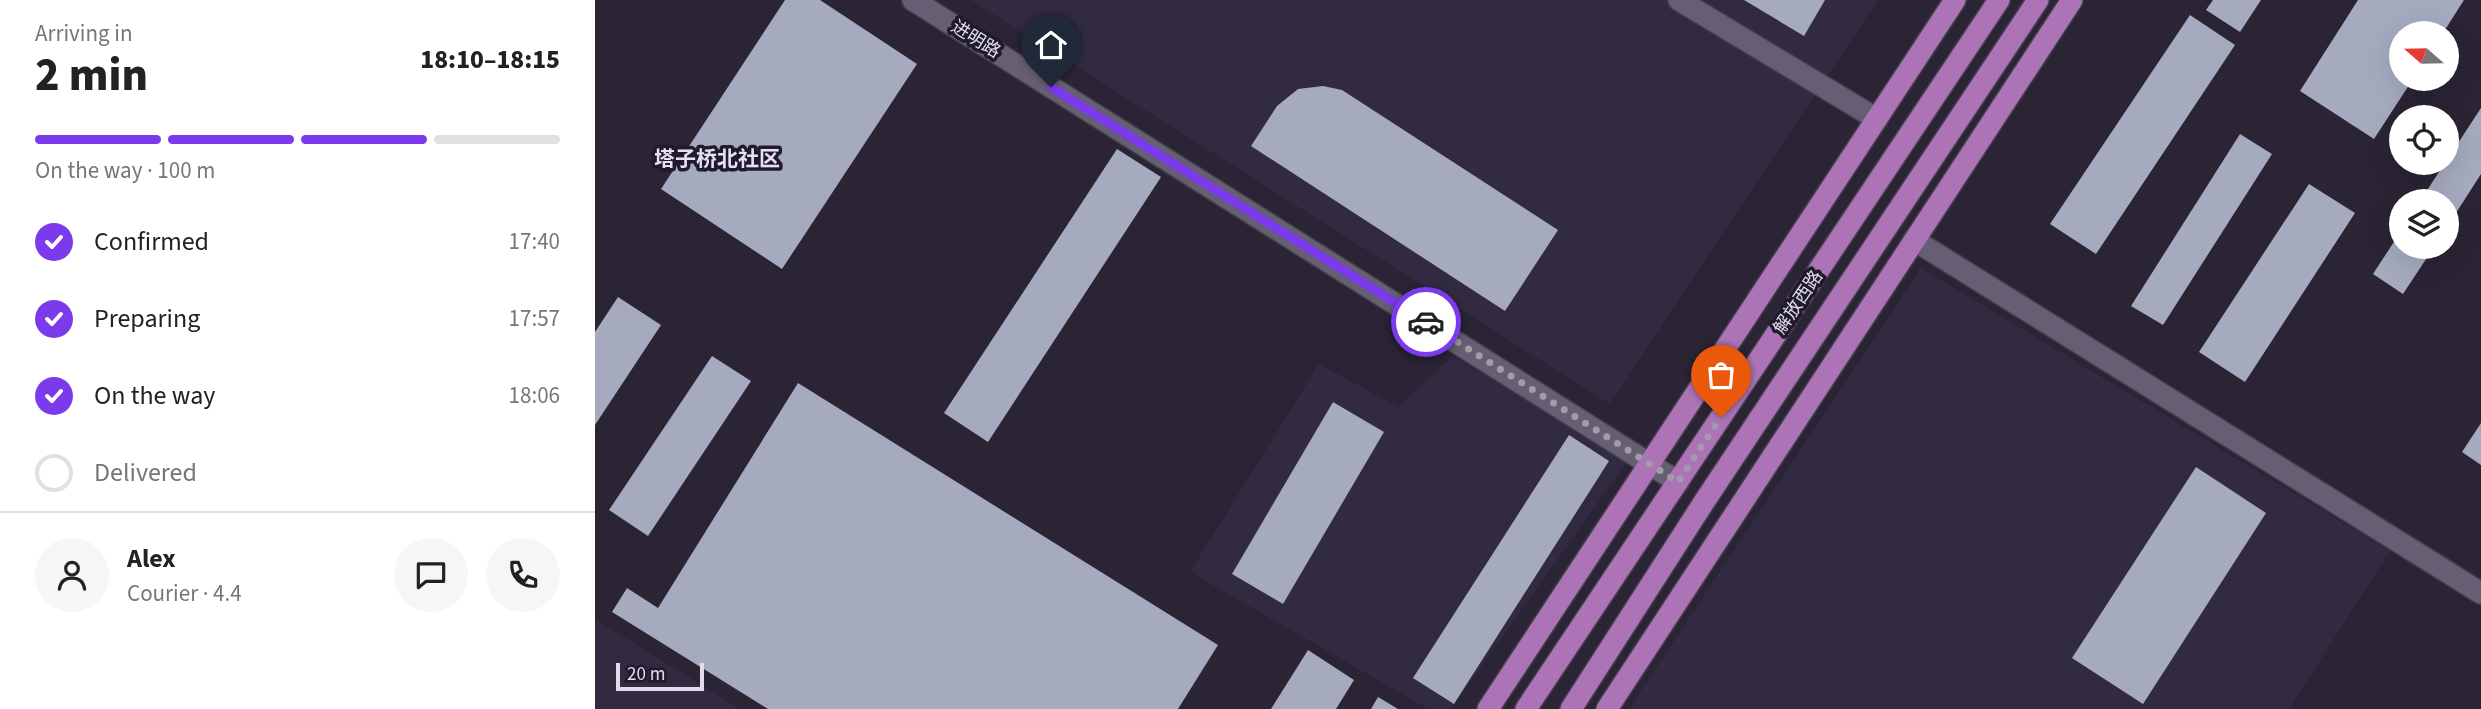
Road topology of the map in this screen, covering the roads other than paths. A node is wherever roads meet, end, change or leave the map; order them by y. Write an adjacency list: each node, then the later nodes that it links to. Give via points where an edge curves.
1 (913, 0): 9 (street, 进明路)
2 (1679, 0): 7 (street)
3 (1955, 0): 7 (main road)
4 (1999, 0): 10 (main road, 解放西路)
5 (2038, 0): 14 (main road, 解放西路)
6 (2072, 0): 8 (main road)
7 (1877, 119): 9 (main road)
8 (1914, 240): 11 (street); 15 (main road)
9 (1650, 462): 10 (street, 进明路); 12 (main road)
10 (1678, 482): 13 (main road, 解放西路)
11 (2481, 593)
12 (1488, 709)
13 (1526, 709)
14 (1571, 709)
15 (1607, 709)

